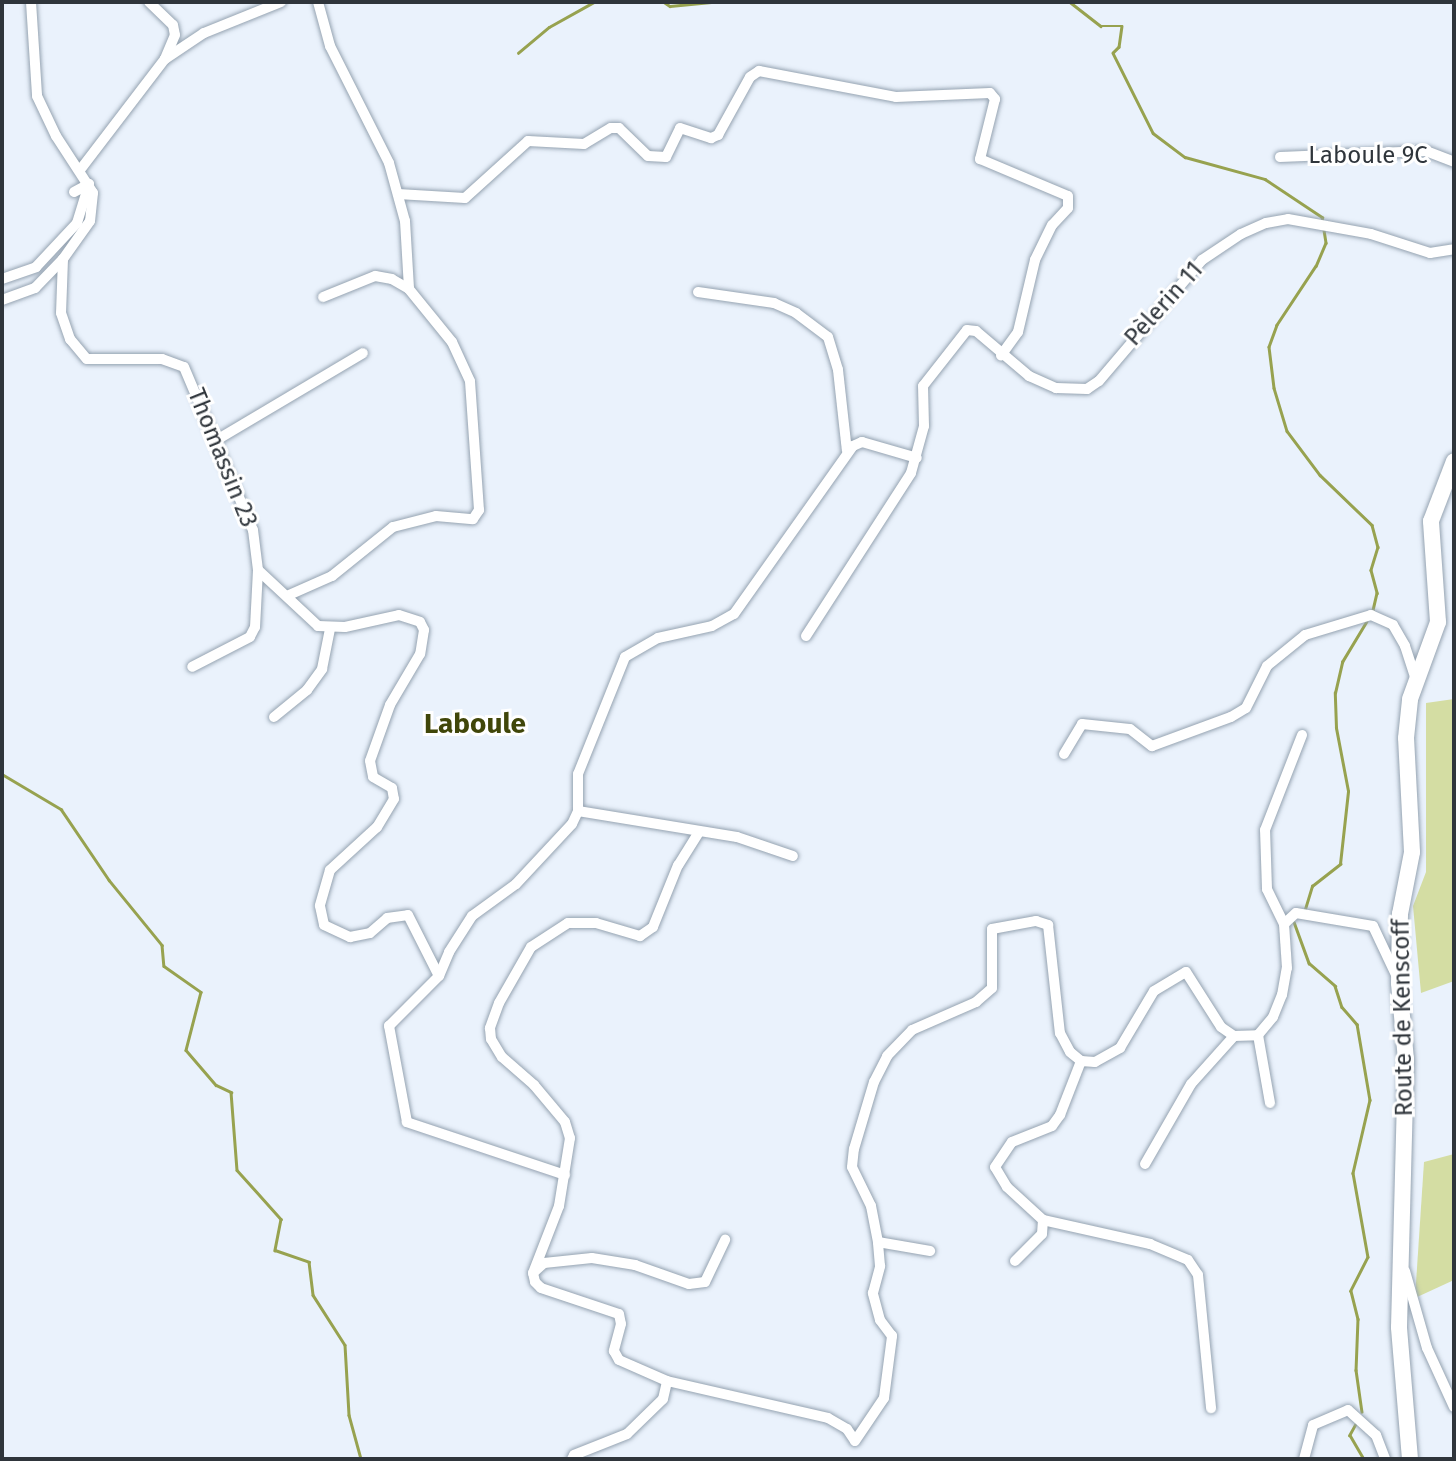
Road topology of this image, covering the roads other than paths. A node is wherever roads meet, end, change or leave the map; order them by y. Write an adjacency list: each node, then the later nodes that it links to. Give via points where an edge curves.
1 (31, 2): 8 (street, via 37,96 56,136)
2 (149, 2): 5 (street, via 173,25 175,35)
3 (281, 2): 5 (street, via 204,33)
4 (318, 2): 11 (street, via 330,46 363,104)
5 (165, 59): 8 (street)
6 (1280, 157): 7 (street, Laboule 9C, via 1426,151)
7 (1454, 162)
8 (80, 170): 9 (street)
9 (89, 184): 10 (street); 13 (street, via 94,208 90,221); 14 (street, via 77,223 36,267)
10 (75, 192)
11 (398, 194): 15 (street, via 405,221); 20 (street, via 465,198 528,141 584,144 611,128 619,128 648,156 666,157 680,128 711,138 718,135 750,77 759,71 896,97 990,93 995,99 980,159 1068,196 1068,208 1052,225 1035,260 1018,331)
12 (1454, 249): 20 (street, Pèlerin 11, via 1417,251 1371,234 1288,219 1266,223 1202,260 1099,381 1087,389 1056,388 1029,376)
13 (63, 259): 18 (street, via 35,288); 21 (street, Thomassin 23, via 61,313 70,340 87,359 162,359 184,367)
14 (2, 279)
15 (409, 289): 17 (street, via 375,276); 26 (street, via 452,342 466,368 478,463 476,518 436,516 393,527 332,576)
16 (698, 292): 22 (street, via 774,303 828,337 838,370)
17 (323, 297)
18 (2, 300)
19 (363, 353): 21 (street)
20 (1001, 355): 23 (street, Pèlerin 11, via 976,331 967,330 923,386 924,426)
21 (215, 441): 25 (street, Thomassin 23, via 253,530)
22 (847, 451): 23 (street, via 862,442); 34 (street, via 831,482 761,571 734,614 712,626 658,638 625,657 578,774)
23 (917, 458): 28 (street)
24 (1454, 461): 30 (main road, Route de Kenscoff, via 1431,521 1438,621)
25 (258, 570): 26 (street); 29 (street, Thomassin 23, via 257,615 250,637)
26 (289, 595): 27 (street, via 310,621)
27 (330, 629): 31 (street, via 322,668 307,690); 38 (street, via 399,615 420,622 425,641 390,705 370,761 373,776 392,788 394,799 377,827 330,870 321,918 331,932 350,937 370,933 387,918 408,915)
28 (806, 636)
29 (192, 667)
30 (1417, 682): 33 (street, via 1393,625 1371,615 1305,635 1267,666 1246,708 1231,717 1153,746 1130,729 1082,724); 39 (main road, Route de Kenscoff, via 1410,699 1406,738 1412,852 1400,914)
31 (274, 717)
32 (1302, 735): 37 (street, via 1265,830 1267,889)
33 (1065, 754)
34 (578, 811): 35 (street); 38 (street, via 572,824 516,884 472,916)
35 (699, 832): 36 (street, via 737,837); 45 (street, via 678,865 653,927 639,936 596,923 568,923 531,947 499,1003 491,1039 502,1057 565,1122 570,1138)
36 (793, 856)
37 (1284, 924): 39 (street, via 1296,913 1373,926); 41 (street, via 1282,995 1273,1017)
38 (439, 976): 45 (street, via 389,1026 407,1122)
39 (1399, 983): 50 (main road, Route de Kenscoff, via 1406,1059)
40 (1234, 1035): 41 (street); 42 (street, via 1214,1018 1186,972 1154,991 1120,1048 1109,1058); 44 (street, via 1191,1084)
41 (1258, 1035): 43 (street)
42 (1081, 1061): 46 (street, via 1052,1126 1012,1142 995,1167 1007,1187); 48 (street, via 1060,1032 1053,998 1051,933 1042,922 992,929 992,988 976,1002 912,1030 887,1056 874,1082 852,1167 870,1206)
43 (1270, 1103)
44 (1145, 1164)
45 (565, 1175): 52 (street, via 559,1206)
46 (1043, 1220): 51 (street, via 1042,1234); 55 (street, via 1150,1244 1188,1260 1198,1275)
47 (725, 1240): 52 (street, via 705,1282 689,1284 635,1265 592,1258 544,1263)
48 (878, 1242): 49 (street); 53 (street, via 880,1266 873,1293 880,1320 892,1336 892,1363 884,1398 855,1441 847,1429 828,1418)
49 (930, 1251)
50 (1401, 1258): 54 (street, via 1427,1348); 59 (main road, Route de Kenscoff, via 1399,1326)
51 (1015, 1261)
52 (533, 1273): 53 (street, via 541,1288 619,1314 615,1356)
53 (667, 1381): 56 (street, via 663,1399 627,1434)
54 (1454, 1407)
55 (1211, 1408)
56 (572, 1459)
57 (1304, 1459): 58 (street, via 1312,1425 1348,1410 1376,1435)
58 (1385, 1459)
59 (1410, 1459)

